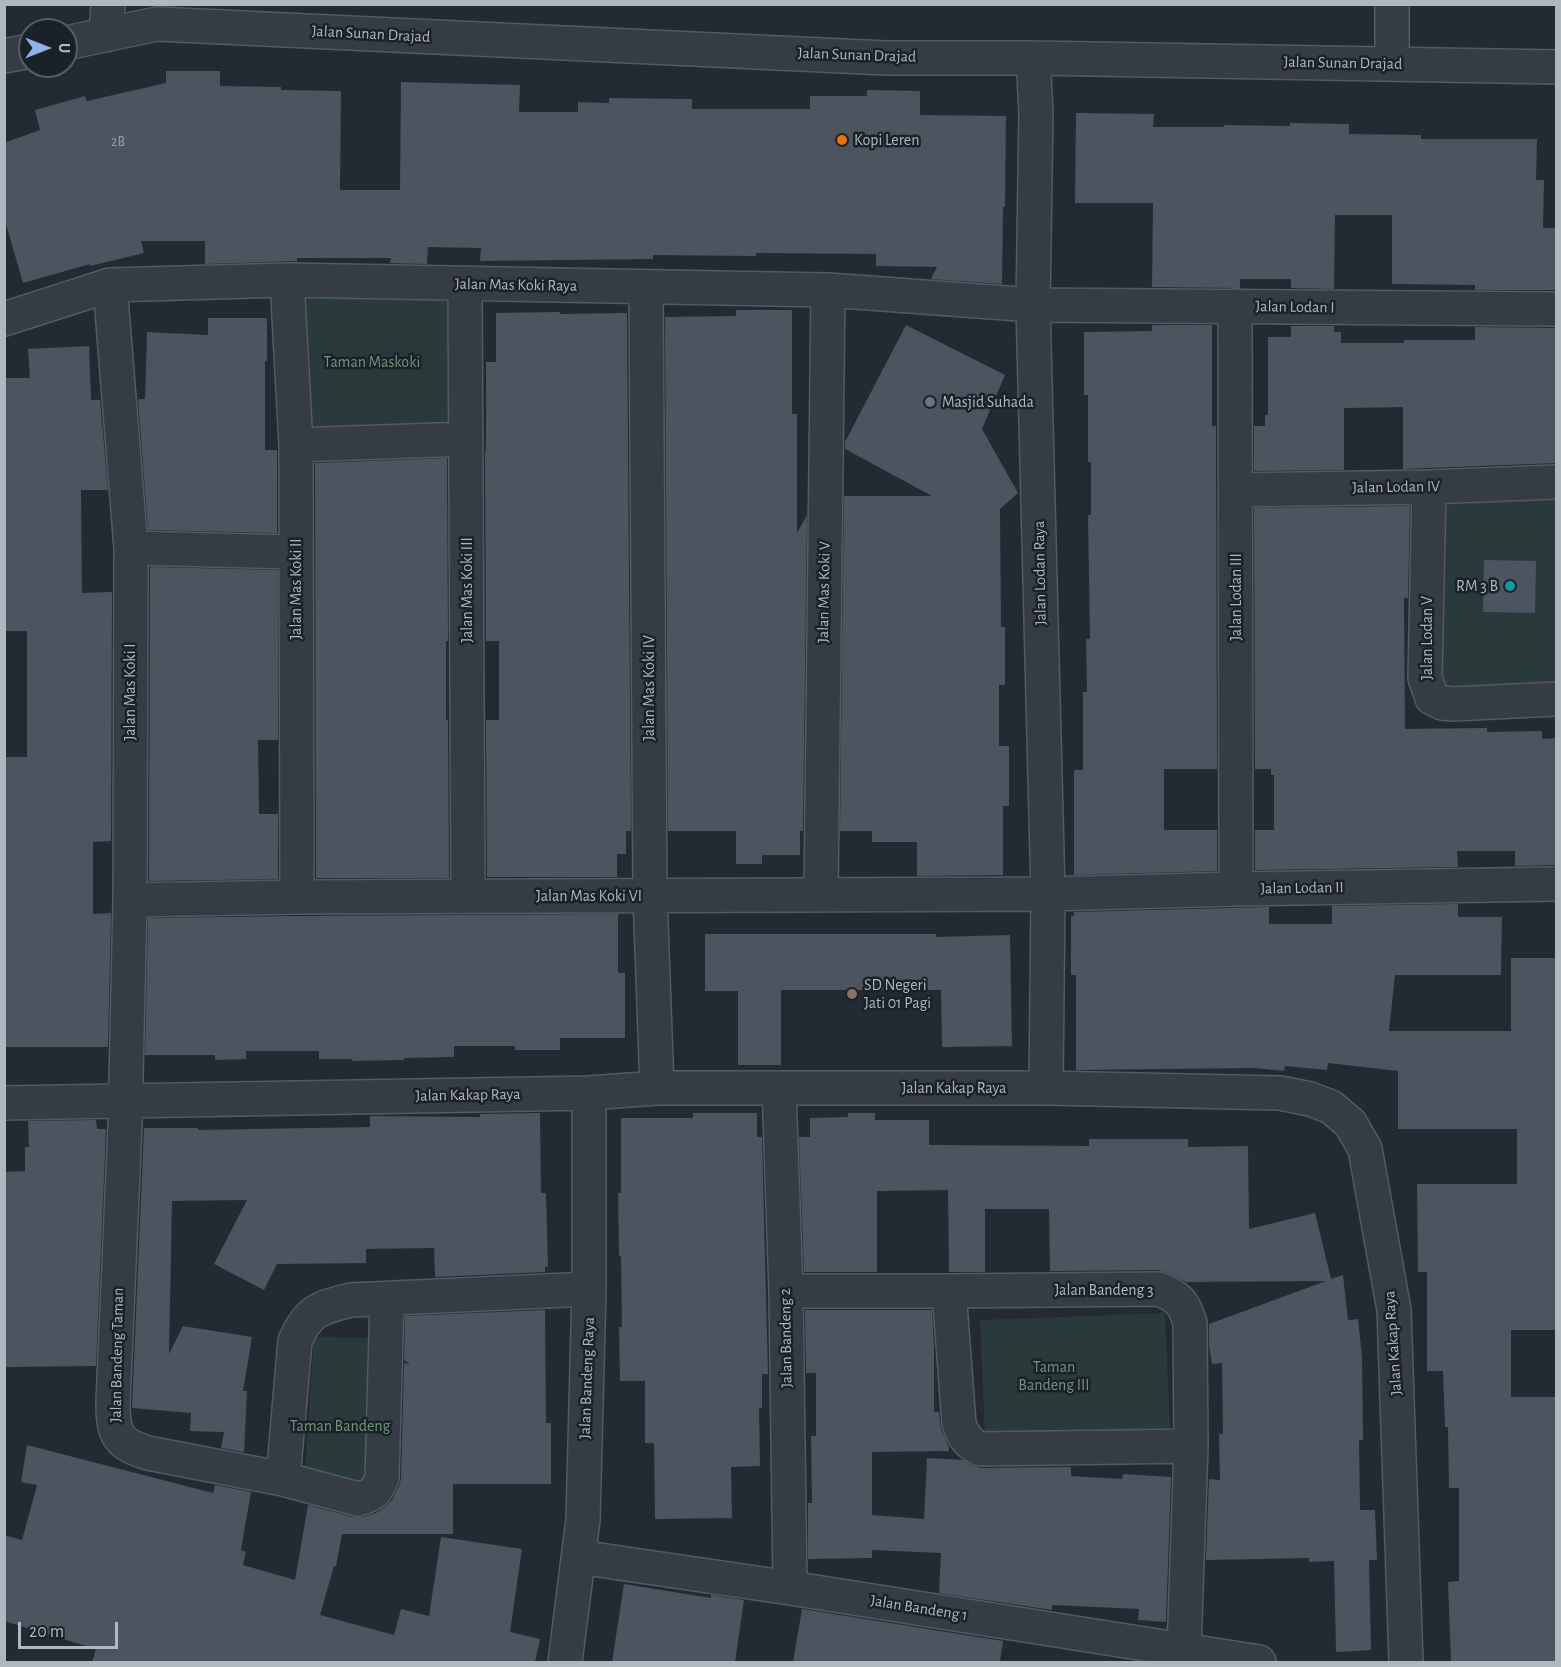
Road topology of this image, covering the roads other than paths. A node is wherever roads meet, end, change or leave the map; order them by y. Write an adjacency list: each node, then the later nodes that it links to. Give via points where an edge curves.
1 (1392, 4): 6 (street)
2 (153, 14): 3 (street, Jalan Sunan Drajad); 5 (street, Jalan Sunan Drajad, via 886,58)
3 (107, 20): 4 (street, Jalan Sunan Drajad)
4 (78, 36)
5 (1033, 58): 6 (street, Jalan Sunan Drajad); 13 (street, Jalan Lodan Raya)
6 (1392, 64): 7 (street, Jalan Sunan Drajad)
7 (1557, 67)
8 (287, 280): 9 (street, Jalan Mas Koki Raya); 10 (street, Jalan Mas Koki Raya); 18 (street, Jalan Mas Koki II)
9 (465, 284): 11 (street, Jalan Mas Koki Raya); 17 (street, Jalan Mas Koki III)
10 (110, 285): 16 (street, Jalan Mas Koki Raya); 22 (street, Jalan Mas Koki I)
11 (646, 288): 12 (street, Jalan Mas Koki Raya); 29 (street, Jalan Mas Koki IV)
12 (828, 290): 13 (street, Jalan Mas Koki Raya); 27 (street, Jalan Mas Koki V)
13 (1033, 305): 14 (street, Jalan Lodan I); 28 (street, Jalan Lodan Raya)
14 (1235, 306): 15 (street, Jalan Lodan I); 21 (street, Jalan Lodan III)
15 (1557, 309)
16 (4, 319)
17 (466, 439): 18 (street); 30 (street, Jalan Mas Koki III)
18 (296, 445): 23 (street, Jalan Mas Koki II)
19 (1557, 482): 20 (street, Jalan Lodan IV)
20 (1429, 487): 21 (street, Jalan Lodan IV); 24 (street, Jalan Lodan V, via 1425,678 1432,698 1453,704)
21 (1236, 490): 26 (street, Jalan Lodan III)
22 (130, 548): 23 (street); 32 (street, Jalan Mas Koki I)
23 (296, 552): 31 (street, Jalan Mas Koki II)
24 (1557, 699)
25 (1557, 884): 26 (street, Jalan Lodan II)
26 (1236, 888): 28 (street, Jalan Lodan II)
27 (821, 894): 28 (street, Jalan Mas Koki VI); 29 (street, Jalan Mas Koki VI)
28 (1048, 894): 35 (street, Jalan Lodan Raya)
29 (650, 895): 30 (street, Jalan Mas Koki VI); 33 (street, Jalan Mas Koki IV)
30 (468, 896): 31 (street, Jalan Mas Koki VI)
31 (297, 897): 32 (street, Jalan Mas Koki VI)
32 (130, 900): 37 (street, Jalan Mas Koki I)
33 (657, 1088): 34 (street, Jalan Kakap Raya); 36 (street, Jalan Kakap Raya)
34 (779, 1088): 35 (street, Jalan Kakap Raya); 40 (street, Jalan Bandeng 2)
35 (1046, 1088): 50 (street, Jalan Kakap Raya, via 1280,1093 1331,1107 1350,1124 1365,1149 1394,1310)
36 (589, 1093): 37 (street, Jalan Kakap Raya); 39 (street, Jalan Bandeng Raya)
37 (126, 1100): 38 (street, Jalan Kakap Raya); 44 (street, Jalan Bandeng Taman, via 115,1430 130,1447 148,1453)
38 (4, 1103)
39 (590, 1289): 42 (street); 45 (street, Jalan Bandeng Raya)
40 (786, 1291): 41 (street, Jalan Bandeng 3); 46 (street, Jalan Bandeng 2)
41 (949, 1291): 43 (street, via 959,1423 972,1445 980,1449); 43 (street, Jalan Bandeng 3, via 1159,1288 1173,1294 1186,1310 1190,1323)
42 (387, 1299): 44 (street, via 351,1300 330,1306 313,1313 302,1325 295,1341); 44 (street, Jalan Bandeng Taman, via 382,1478 377,1491 358,1499)
43 (1191, 1446): 47 (street, Jalan Bandeng 3)
44 (283, 1479)
45 (579, 1557): 46 (street, Jalan Bandeng 1); 48 (street, Jalan Bandeng Raya)
46 (790, 1588): 47 (street, Jalan Bandeng 1)
47 (1184, 1650): 49 (street, Jalan Bandeng 1)
48 (565, 1662)
49 (1259, 1662)
50 (1406, 1662)

